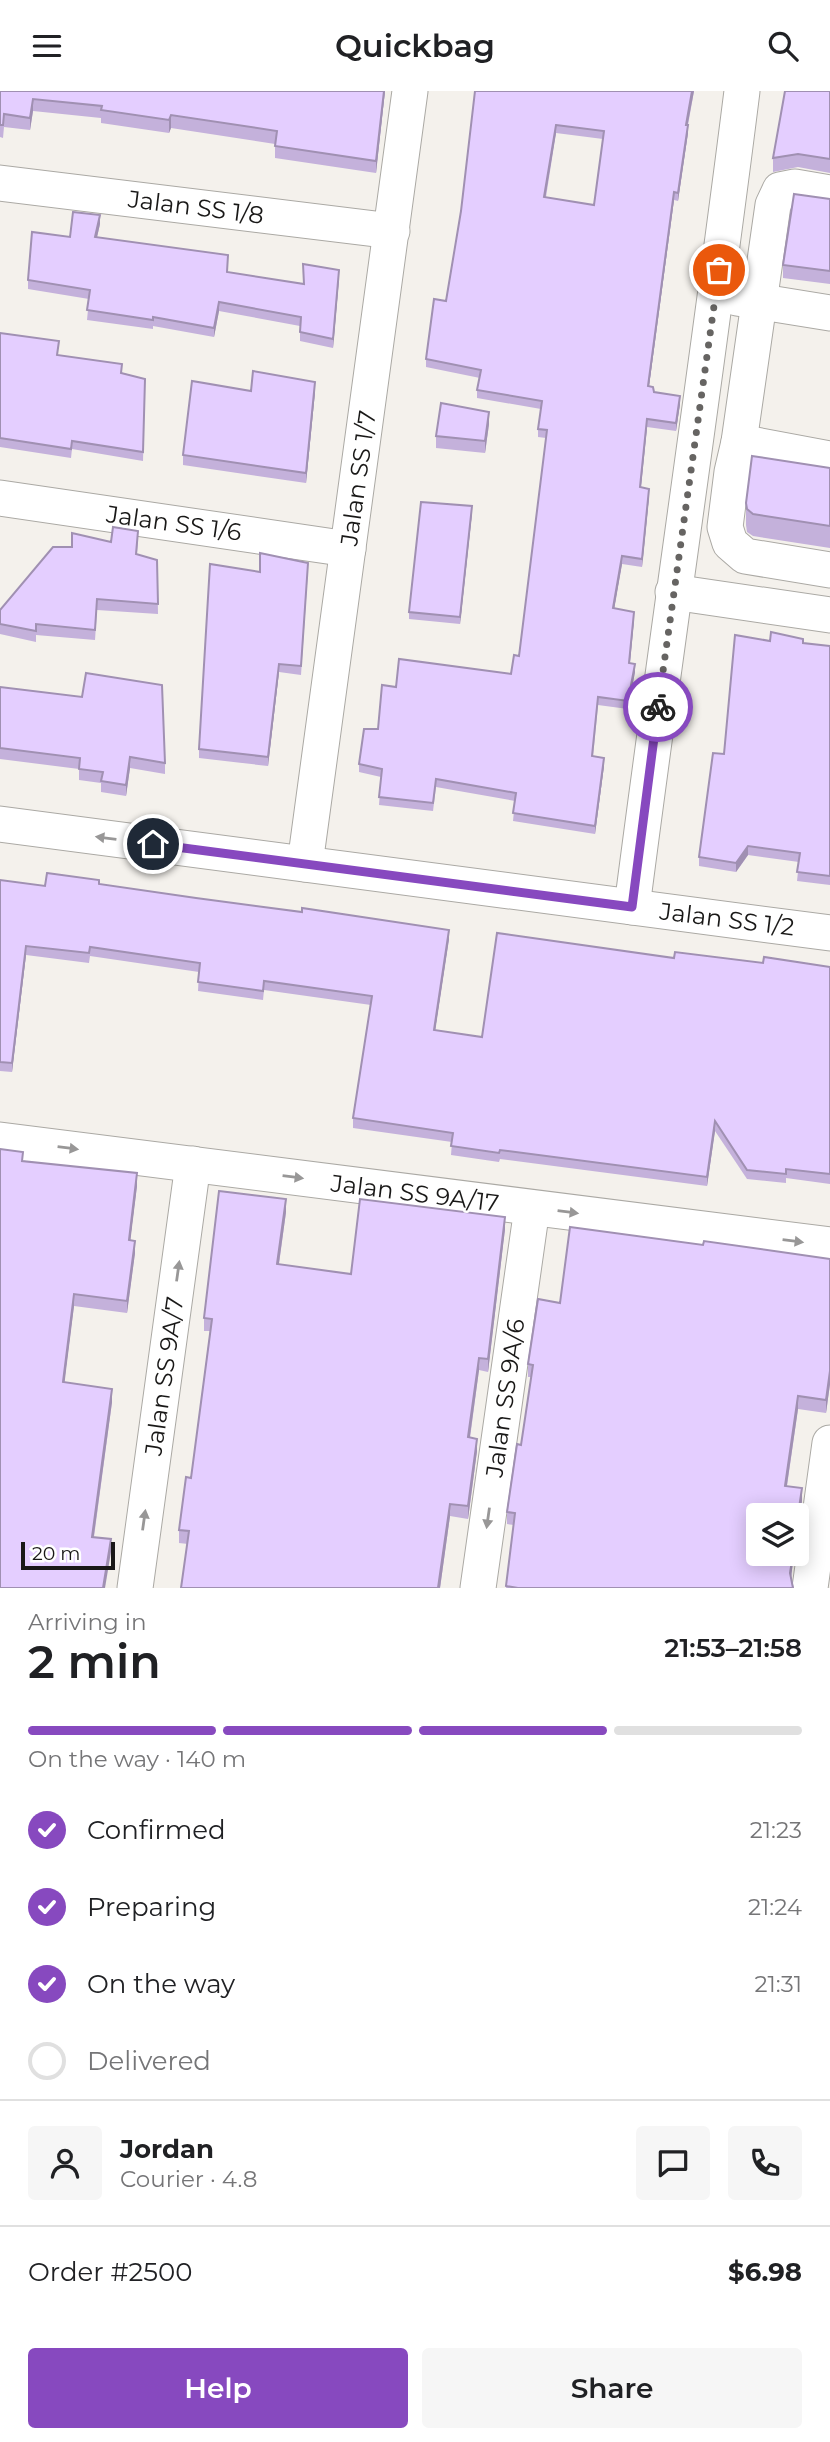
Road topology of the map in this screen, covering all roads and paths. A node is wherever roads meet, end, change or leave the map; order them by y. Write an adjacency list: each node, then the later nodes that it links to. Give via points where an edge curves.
1 (410, 91): 5 (street, Jalan SS 1/7)
2 (742, 91): 6 (street)
3 (0, 183): 5 (street, Jalan SS 1/8)
4 (830, 193): 6 (street, via 795,187 780,190)
5 (392, 231): 11 (street, Jalan SS 1/7)
6 (738, 299): 7 (street); 8 (street); 13 (street)
7 (830, 313)
8 (738, 442): 9 (street); 12 (street, via 724,527 730,543 745,556)
9 (830, 459)
10 (0, 498): 11 (street, Jalan SS 1/6)
11 (348, 548): 16 (street, Jalan SS 1/7)
12 (830, 570)
13 (673, 592): 14 (street); 17 (street)
14 (830, 615)
15 (0, 824): 16 (street, Jalan SS 1/2, one-way to 15)
16 (306, 864): 17 (street, Jalan SS 1/2)
17 (632, 907): 18 (street, Jalan SS 1/2)
18 (830, 933)
19 (0, 1140): 20 (street, Jalan SS 9A/17, one-way to 20)
20 (193, 1164): 21 (street, Jalan SS 9A/17, one-way to 21); 24 (street, Jalan SS 9A/7, one-way to 20)
21 (532, 1208): 22 (street, Jalan SS 9A/17, one-way to 22); 25 (street, Jalan SS 9A/6, one-way to 25)
22 (830, 1245)
23 (830, 1443): 26 (street)
24 (135, 1588)
25 (478, 1588)
26 (810, 1588)

